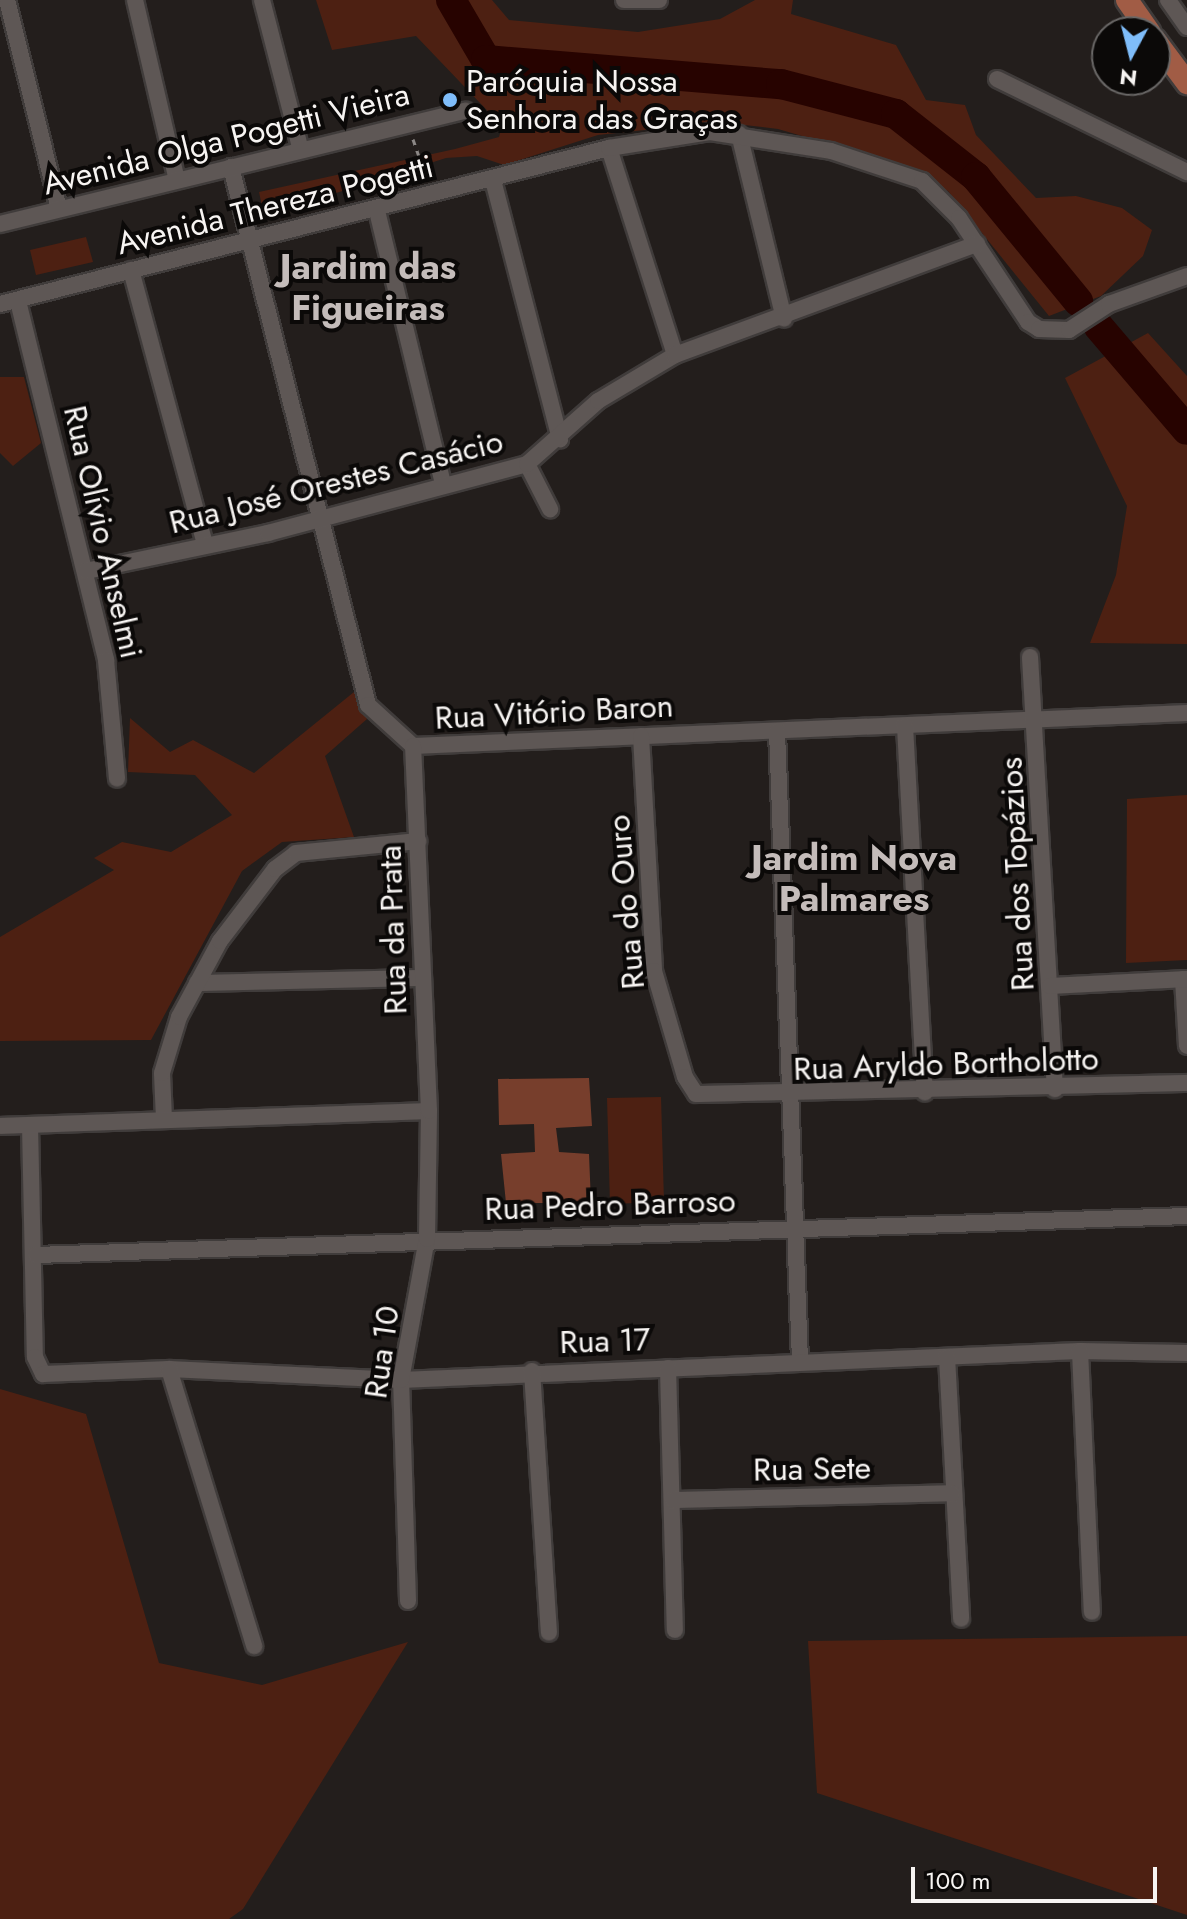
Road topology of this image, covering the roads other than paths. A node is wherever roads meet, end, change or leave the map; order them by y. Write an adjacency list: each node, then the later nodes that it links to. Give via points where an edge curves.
1 (7, 0): 19 (street)
2 (135, 0): 17 (street)
3 (262, 0): 13 (street)
4 (624, 0): 5 (street)
5 (659, 0)
6 (1168, 0): 7 (street)
7 (1187, 27)
8 (1171, 62): 10 (main road)
9 (997, 79): 16 (street)
10 (1187, 83)
11 (465, 111): 13 (street, Avenida Olga Pogetti Vieira)
12 (739, 134): 14 (street, Avenida Thereza Pogetti, via 710,132); 23 (street, Avenida Thereza Pogetti, via 905,172 937,193); 28 (street)
13 (300, 147): 15 (street, Avenida Olga Pogetti Vieira)
14 (609, 148): 18 (street, Avenida Thereza Pogetti); 29 (street)
15 (231, 167): 17 (street, Avenida Olga Pogetti Vieira); 22 (street, Rua Vitório Baron)
16 (1187, 172)
17 (177, 180): 19 (street, Avenida Olga Pogetti Vieira)
18 (493, 180): 20 (street, Avenida Thereza Pogetti); 30 (street)
19 (59, 208): 21 (street, Avenida Olga Pogetti Vieira)
20 (377, 211): 22 (street, Avenida Thereza Pogetti); 32 (street)
21 (0, 224)
22 (254, 241): 24 (street, Avenida Thereza Pogetti); 34 (street, Rua Vitório Baron)
23 (977, 244): 25 (street, Avenida Thereza Pogetti, via 1028,322 1052,332 1069,330 1109,304); 28 (street, Rua José Orestes Casácio)
24 (131, 270): 26 (street, Avenida Thereza Pogetti); 35 (street)
25 (1187, 276)
26 (18, 301): 27 (street, Avenida Thereza Pogetti); 36 (street, Rua Olívio Anselmi)
27 (0, 304)
28 (784, 319): 29 (street, Rua José Orestes Casácio)
29 (675, 355): 30 (street, Rua José Orestes Casácio, via 598,401)
30 (560, 439): 31 (street, Rua José Orestes Casácio)
31 (527, 464): 32 (street, Rua José Orestes Casácio); 33 (street)
32 (443, 483): 34 (street, Rua José Orestes Casácio)
33 (550, 509)
34 (323, 517): 35 (street, Rua José Orestes Casácio); 43 (street, Rua Vitório Baron, via 368,705)
35 (205, 545): 36 (street, Rua José Orestes Casácio)
36 (86, 571): 44 (street, Rua Olívio Anselmi, via 116,715)
37 (1030, 657): 39 (street, Rua dos Topázios)
38 (1187, 713): 39 (street, Rua Vitório Baron)
39 (1038, 719): 40 (street, Rua Vitório Baron); 49 (street, Rua dos Topázios)
40 (905, 726): 41 (street, Rua Vitório Baron); 53 (street)
41 (777, 731): 42 (street, Rua Vitório Baron); 54 (street)
42 (641, 736): 43 (street, Rua Vitório Baron); 55 (street, Rua do Ouro, via 654,971 685,1077)
43 (413, 746): 45 (street, Rua da Prata)
44 (117, 778)
45 (418, 841): 46 (street, Rua da Prata); 48 (street, via 296,853 240,914)
46 (421, 978): 48 (street); 56 (street, Rua da Prata)
47 (1185, 979): 49 (street); 50 (street)
48 (197, 983): 57 (street, via 164,1063)
49 (1050, 986): 52 (street, Rua dos Topázios)
50 (1187, 1046)
51 (1187, 1083): 52 (street, Rua Aryldo Bortholotto)
52 (1055, 1089): 53 (street, Rua Aryldo Bortholotto)
53 (925, 1092): 54 (street, Rua Aryldo Bortholotto)
54 (793, 1097): 55 (street, Rua Aryldo Bortholotto); 61 (street)
55 (706, 1099)
56 (429, 1111): 57 (street); 62 (street, Rua 10)
57 (164, 1119): 58 (street)
58 (30, 1125): 59 (street); 63 (street)
59 (0, 1126)
60 (1187, 1216): 61 (street, Rua Pedro Barroso)
61 (794, 1226): 62 (street, Rua Pedro Barroso); 67 (street)
62 (427, 1239): 63 (street, Rua Pedro Barroso); 71 (street, Rua 10)
63 (36, 1255): 69 (street, Rua 17, via 35,1357 43,1374)
64 (1080, 1351): 65 (street, Rua 17); 66 (street, Rua 17); 75 (street)
65 (1187, 1353)
66 (947, 1357): 67 (street, Rua 17); 72 (street)
67 (800, 1362): 68 (street, Rua 17)
68 (668, 1368): 70 (street, Rua 17); 73 (street)
69 (169, 1369): 71 (street, Rua 17); 79 (street)
70 (532, 1371): 71 (street, Rua 17); 78 (street)
71 (401, 1380): 74 (street, Rua 10)
72 (952, 1493): 73 (street, Rua Sete); 76 (street)
73 (673, 1500): 77 (street)
74 (408, 1601)
75 (1092, 1612)
76 (961, 1619)
77 (675, 1630)
78 (549, 1632)
79 (254, 1646)

